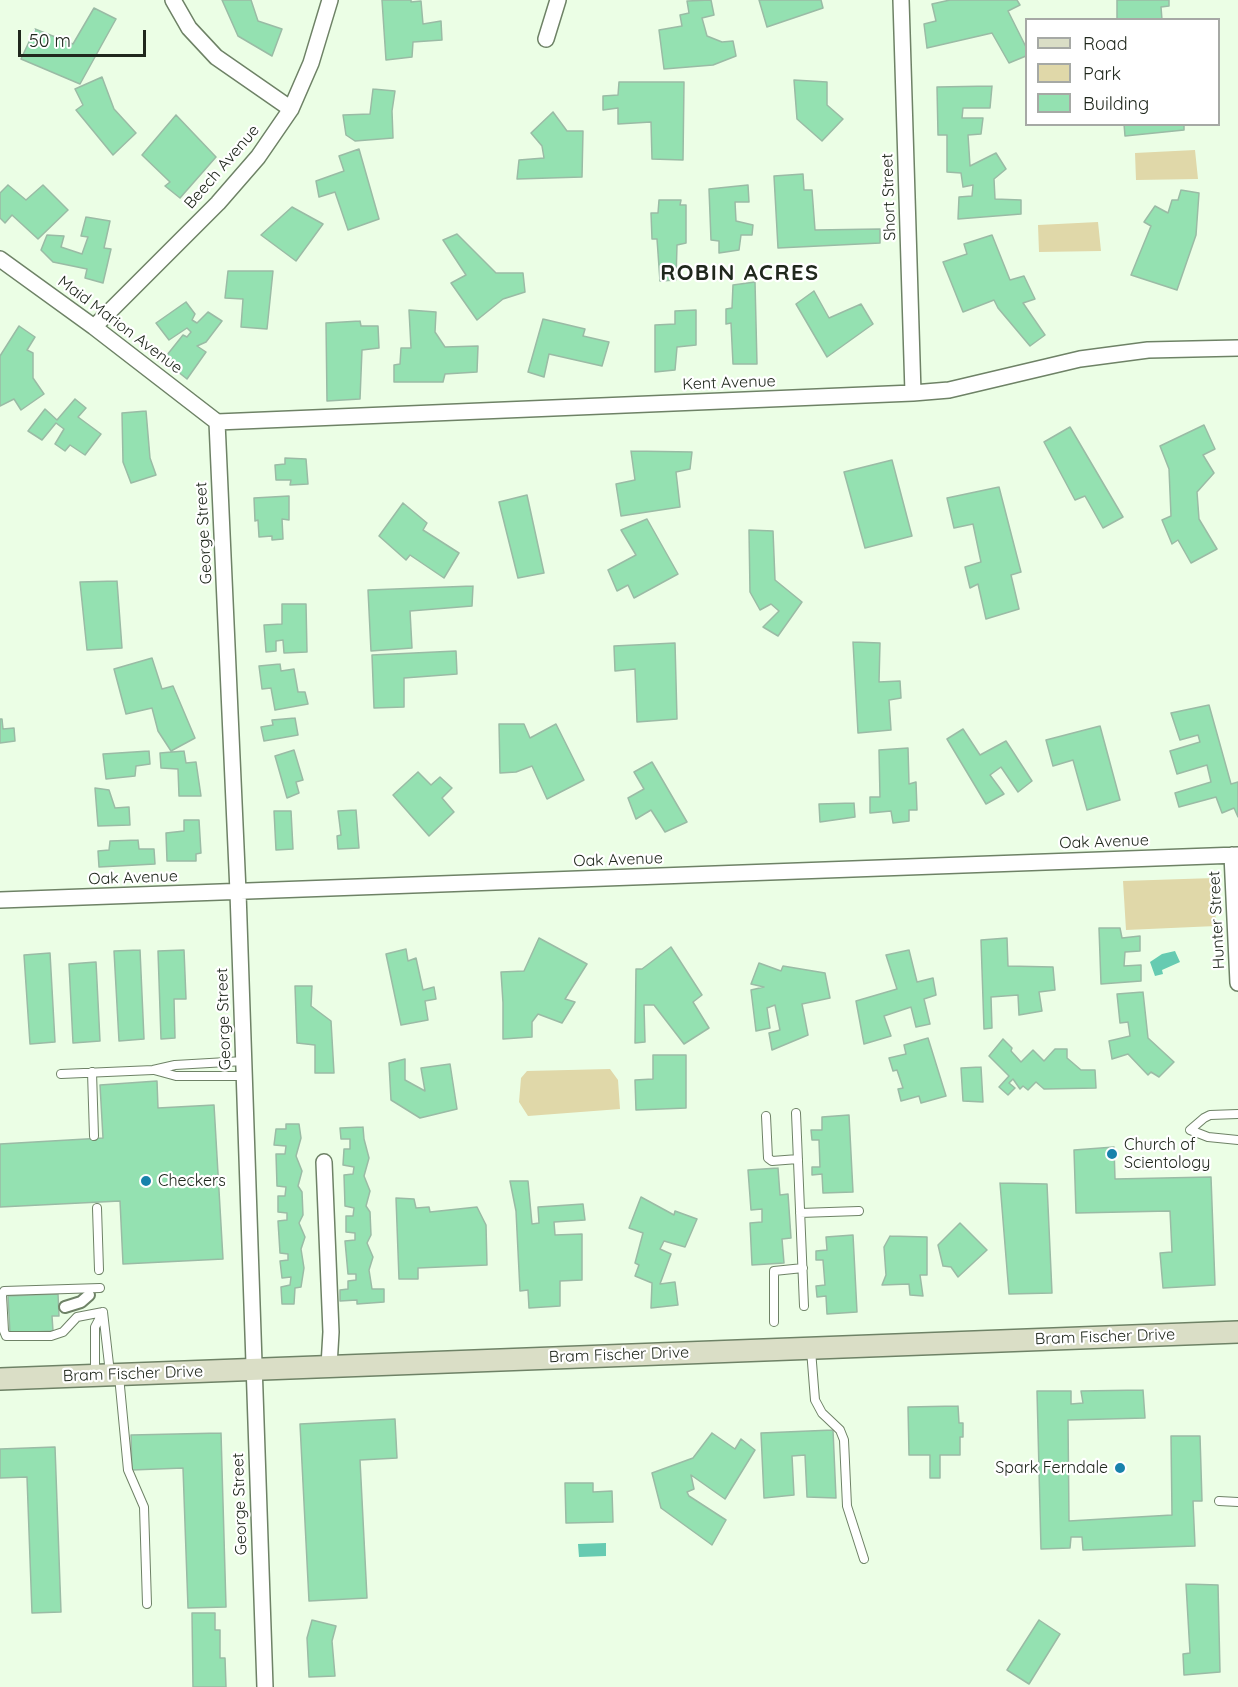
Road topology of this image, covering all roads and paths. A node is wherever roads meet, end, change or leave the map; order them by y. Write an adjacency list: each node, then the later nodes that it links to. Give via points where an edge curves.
1 (173, 0): 6 (street, via 198,40 216,57)
2 (330, 0): 6 (street, Beech Avenue, via 311,63)
3 (558, 0): 5 (street)
4 (901, 0): 10 (street, Short Street)
5 (546, 39)
6 (291, 109): 8 (street, Beech Avenue, via 258,157 218,203)
7 (0, 259): 8 (street, Maid Marion Avenue)
8 (94, 327): 11 (street, Maid Marion Avenue)
9 (1238, 348): 10 (street, Kent Avenue, via 1148,350 1080,359 949,390)
10 (913, 393): 11 (street, Kent Avenue)
11 (217, 422): 13 (street, George Street)
12 (1235, 855): 13 (street, Oak Avenue); 15 (street, Hunter Street)
13 (238, 892): 14 (street, Oak Avenue); 16 (street, George Street)
14 (0, 900)
15 (1238, 983)
16 (244, 1068): 17 (lane, via 187,1064); 17 (lane, via 176,1076); 43 (street, George Street)
17 (153, 1070): 18 (lane)
18 (92, 1072): 19 (lane); 23 (lane)
19 (61, 1074)
20 (796, 1113): 25 (lane)
21 (1238, 1114): 24 (lane, via 1210,1115 1190,1130 1208,1137)
22 (766, 1116): 25 (lane, via 768,1158)
23 (94, 1136)
24 (1238, 1140)
25 (798, 1160): 29 (lane)
26 (324, 1162): 42 (street)
27 (97, 1208): 31 (lane)
28 (859, 1211): 29 (lane)
29 (800, 1213): 30 (lane)
30 (802, 1268): 34 (lane); 38 (lane, via 774,1270)
31 (99, 1270)
32 (100, 1288): 37 (lane, via 9,1290 2,1294 6,1335 57,1335 77,1317)
33 (89, 1295): 35 (street)
34 (804, 1306)
35 (65, 1307)
36 (103, 1312): 37 (lane); 39 (lane); 44 (lane)
37 (85, 1316): 39 (lane)
38 (774, 1322)
39 (95, 1327): 44 (lane)
40 (1238, 1332): 41 (main road, Bram Fischer Drive)
41 (811, 1348): 42 (main road, Bram Fischer Drive); 48 (lane, via 815,1400 844,1440 847,1506)
42 (329, 1366): 43 (main road, Bram Fischer Drive)
43 (254, 1370): 44 (main road, Bram Fischer Drive); 50 (street, George Street)
44 (108, 1374): 45 (main road, Bram Fischer Drive); 49 (lane, via 128,1470 144,1507)
45 (0, 1379)
46 (1219, 1501): 47 (lane)
47 (1238, 1502)
48 (864, 1559)
49 (147, 1604)
50 (265, 1687)

